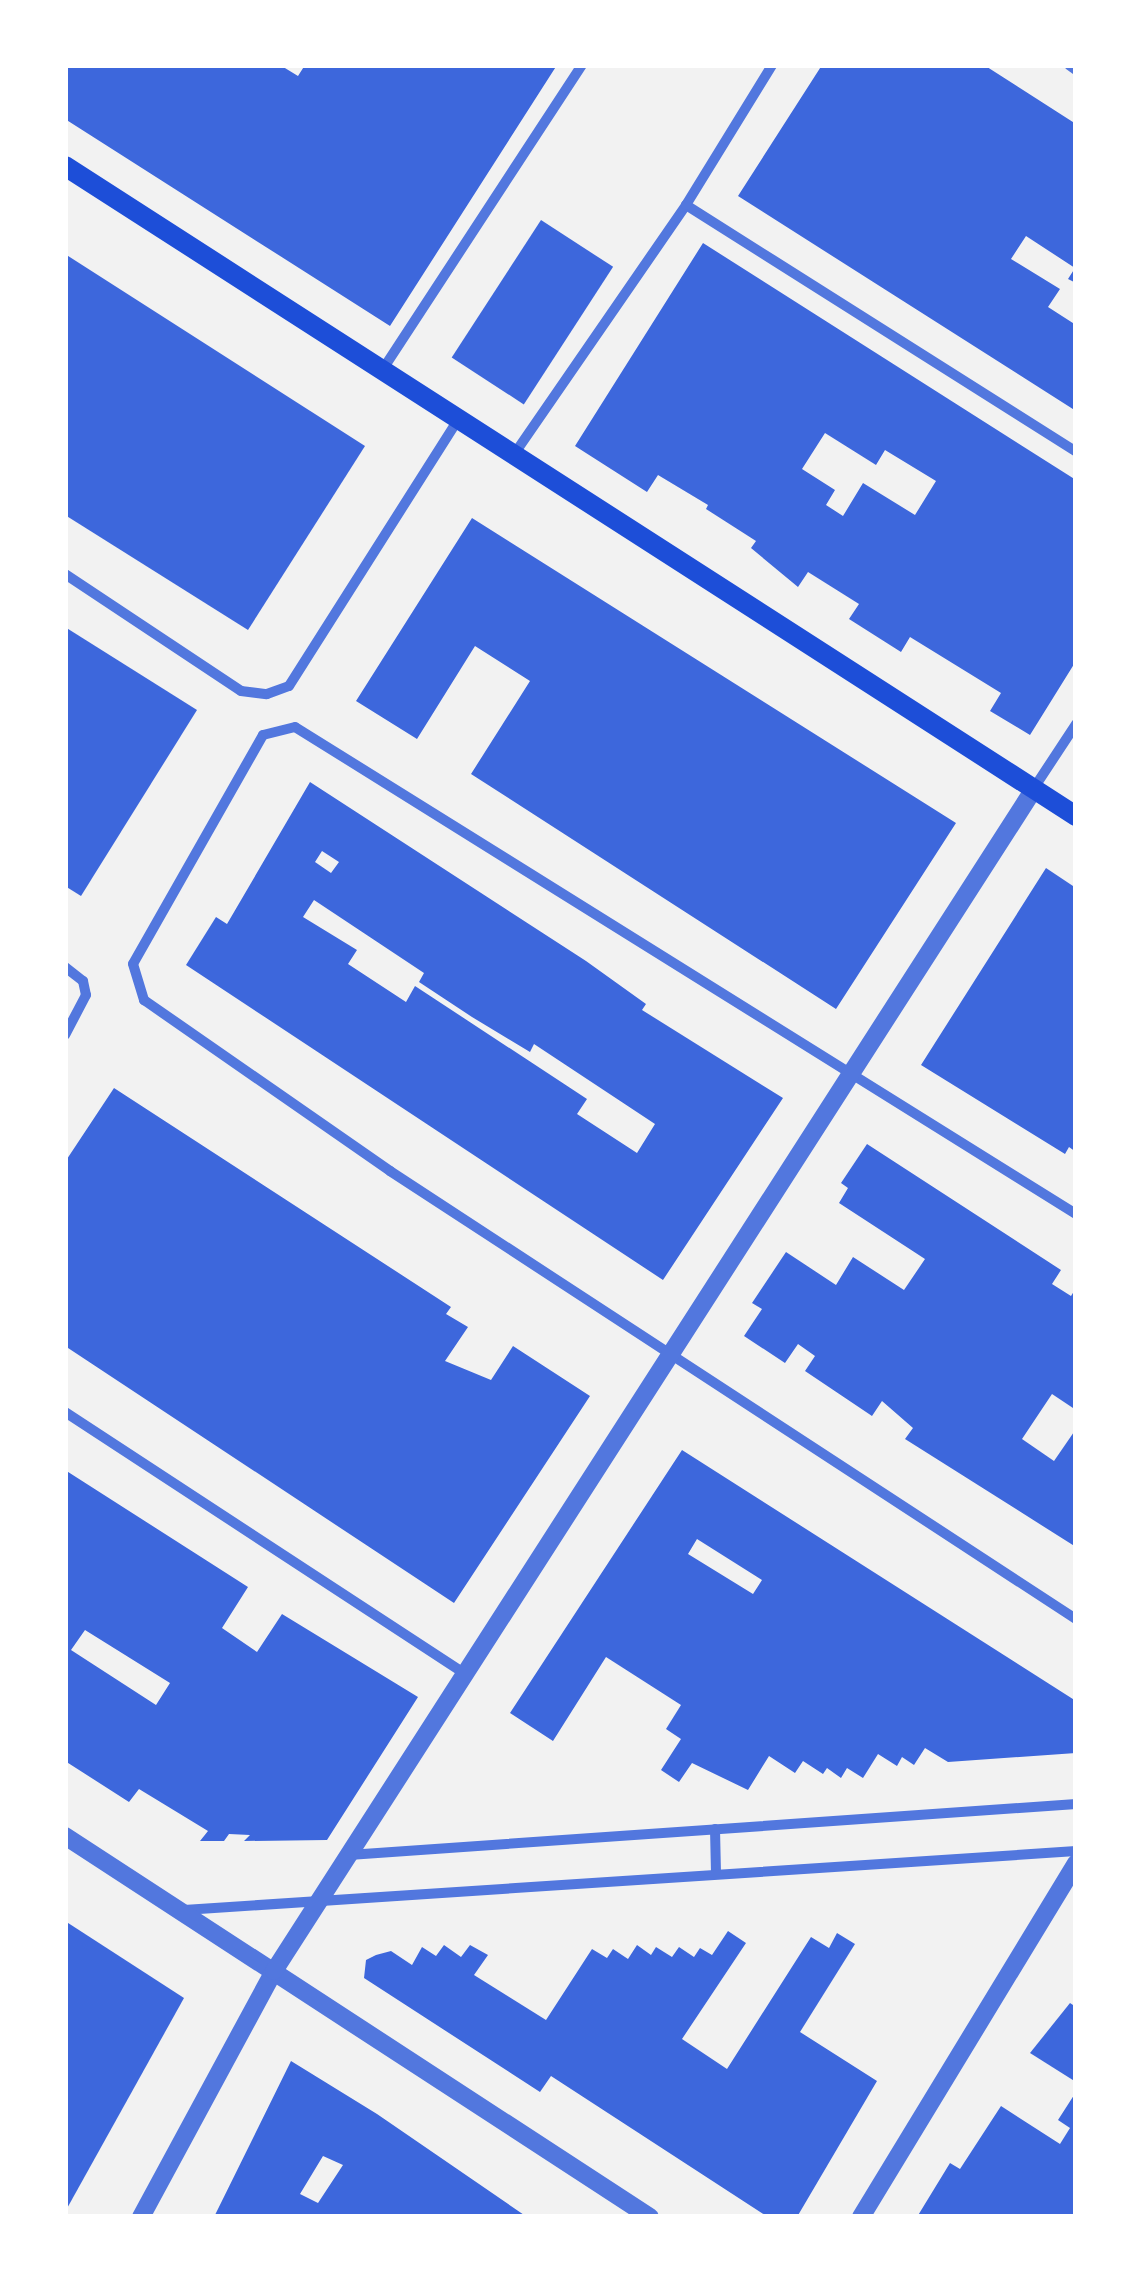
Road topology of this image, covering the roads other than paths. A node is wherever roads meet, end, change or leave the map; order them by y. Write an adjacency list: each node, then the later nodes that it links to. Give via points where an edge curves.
1 (582, 65): 7 (street)
2 (772, 65): 6 (street)
3 (1069, 65): 4 (street)
4 (1076, 70)
5 (65, 166): 7 (main road)
6 (686, 205): 9 (street); 10 (street)
7 (383, 369): 8 (main road)
8 (459, 417): 10 (main road); 11 (street, via 289,686 267,694 241,692)
9 (1076, 452)
10 (515, 453): 13 (main road)
11 (65, 574)
12 (1076, 724): 13 (street)
13 (1034, 789): 14 (main road); 17 (street)
14 (1076, 816)
15 (65, 967): 16 (street, via 83,981 79,1013)
16 (65, 1035)
17 (853, 1071): 18 (street); 19 (street); 19 (street, via 296,727 263,735 138,951 132,977 144,1000)
18 (1076, 1214)
19 (670, 1355): 21 (street); 22 (street)
20 (65, 1412): 22 (street)
21 (1076, 1619)
22 (465, 1674): 27 (street)
23 (1076, 1804): 24 (street)
24 (715, 1829): 27 (street); 29 (street)
25 (65, 1836): 31 (street)
26 (1076, 1851): 29 (street)
27 (349, 1854): 30 (street)
28 (1076, 1863): 35 (street)
29 (716, 1874): 30 (street)
30 (320, 1900): 31 (street); 32 (street)
31 (179, 1910): 32 (street)
32 (274, 1971): 33 (street); 34 (street)
33 (141, 2217)
34 (650, 2217)
35 (861, 2217)

